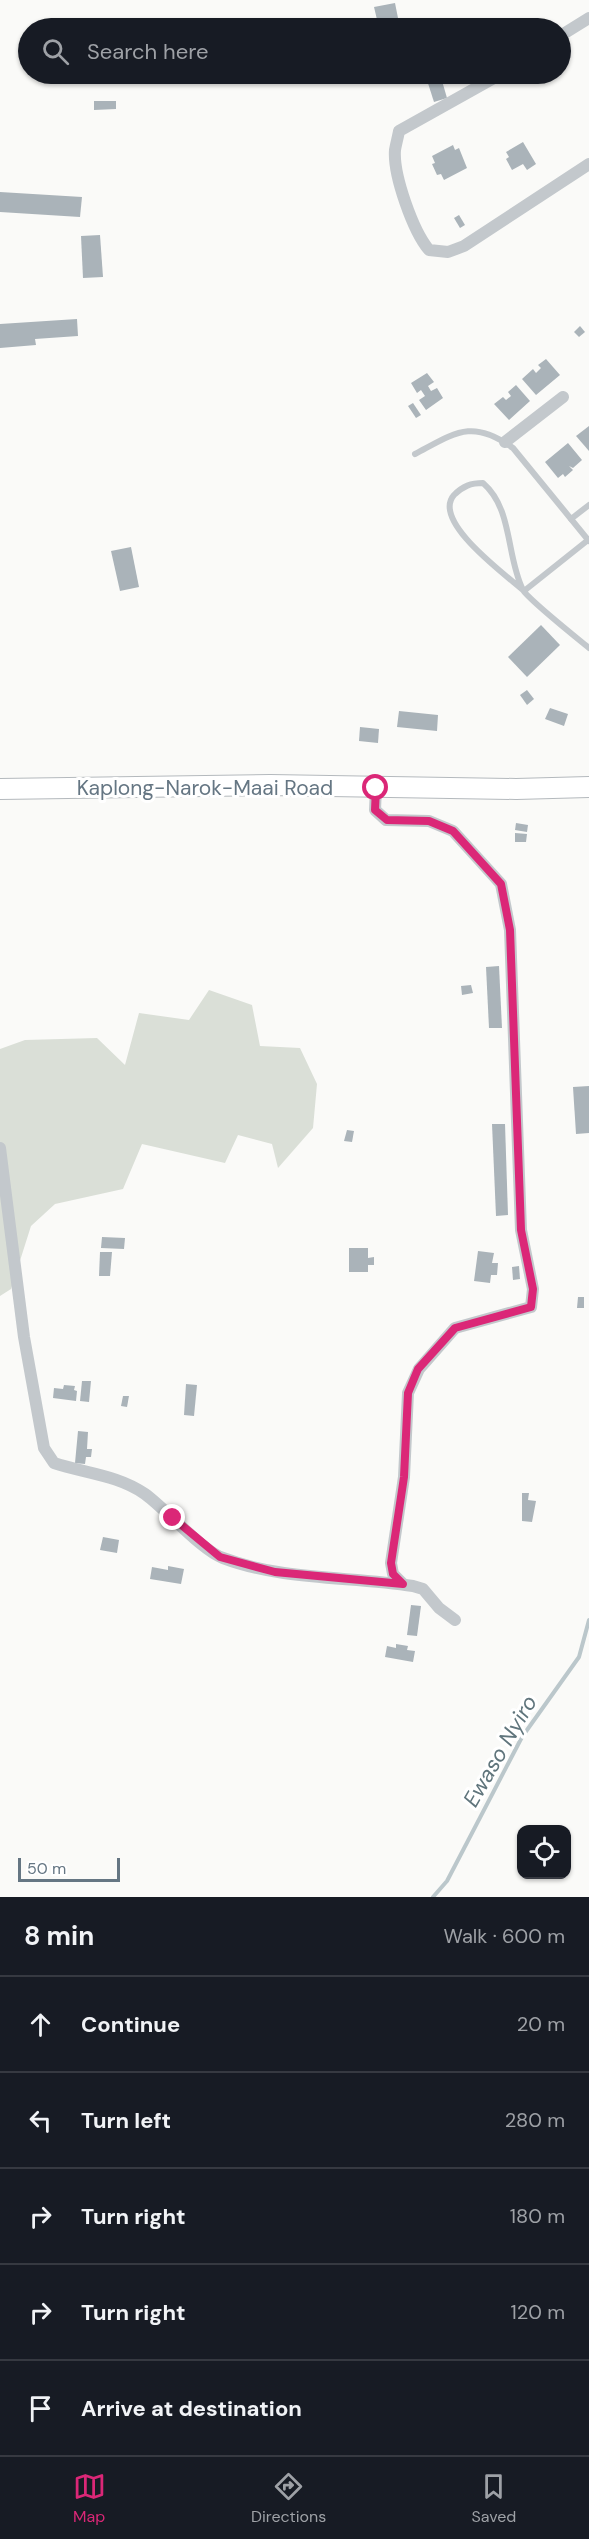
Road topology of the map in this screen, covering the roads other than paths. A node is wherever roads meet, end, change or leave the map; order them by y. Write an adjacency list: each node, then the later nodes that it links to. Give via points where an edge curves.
1 (589, 18): 2 (street)
2 (571, 30)
3 (483, 84): 4 (street, via 399,131 395,151 398,174 419,238 429,250 448,252 464,246)
4 (589, 164)
5 (563, 397): 6 (street)
6 (505, 442): 7 (lane, via 481,431 462,431); 9 (lane)
7 (415, 454)
8 (589, 505): 9 (lane)
9 (571, 519): 10 (lane)
10 (589, 540): 11 (lane)
11 (524, 591): 11 (lane, via 494,492 483,483 462,488 452,498 449,511 456,527); 12 (lane)
12 (589, 648)
13 (589, 787): 14 (highway, Kaplong-Narok-Maai Road)
14 (376, 788): 15 (highway, Kaplong-Narok-Maai Road, via 270,785); 17 (street, via 375,810 387,820 429,821 453,831 501,884 510,930 521,1230 533,1289 531,1307 455,1328 418,1369 408,1393 404,1477 391,1563 393,1574)
15 (0, 789)
16 (0, 1148): 17 (street, via 24,1337 44,1448 54,1463 125,1483 220,1557 275,1572)
17 (403, 1584): 18 (street, via 423,1589)
18 (455, 1620)

